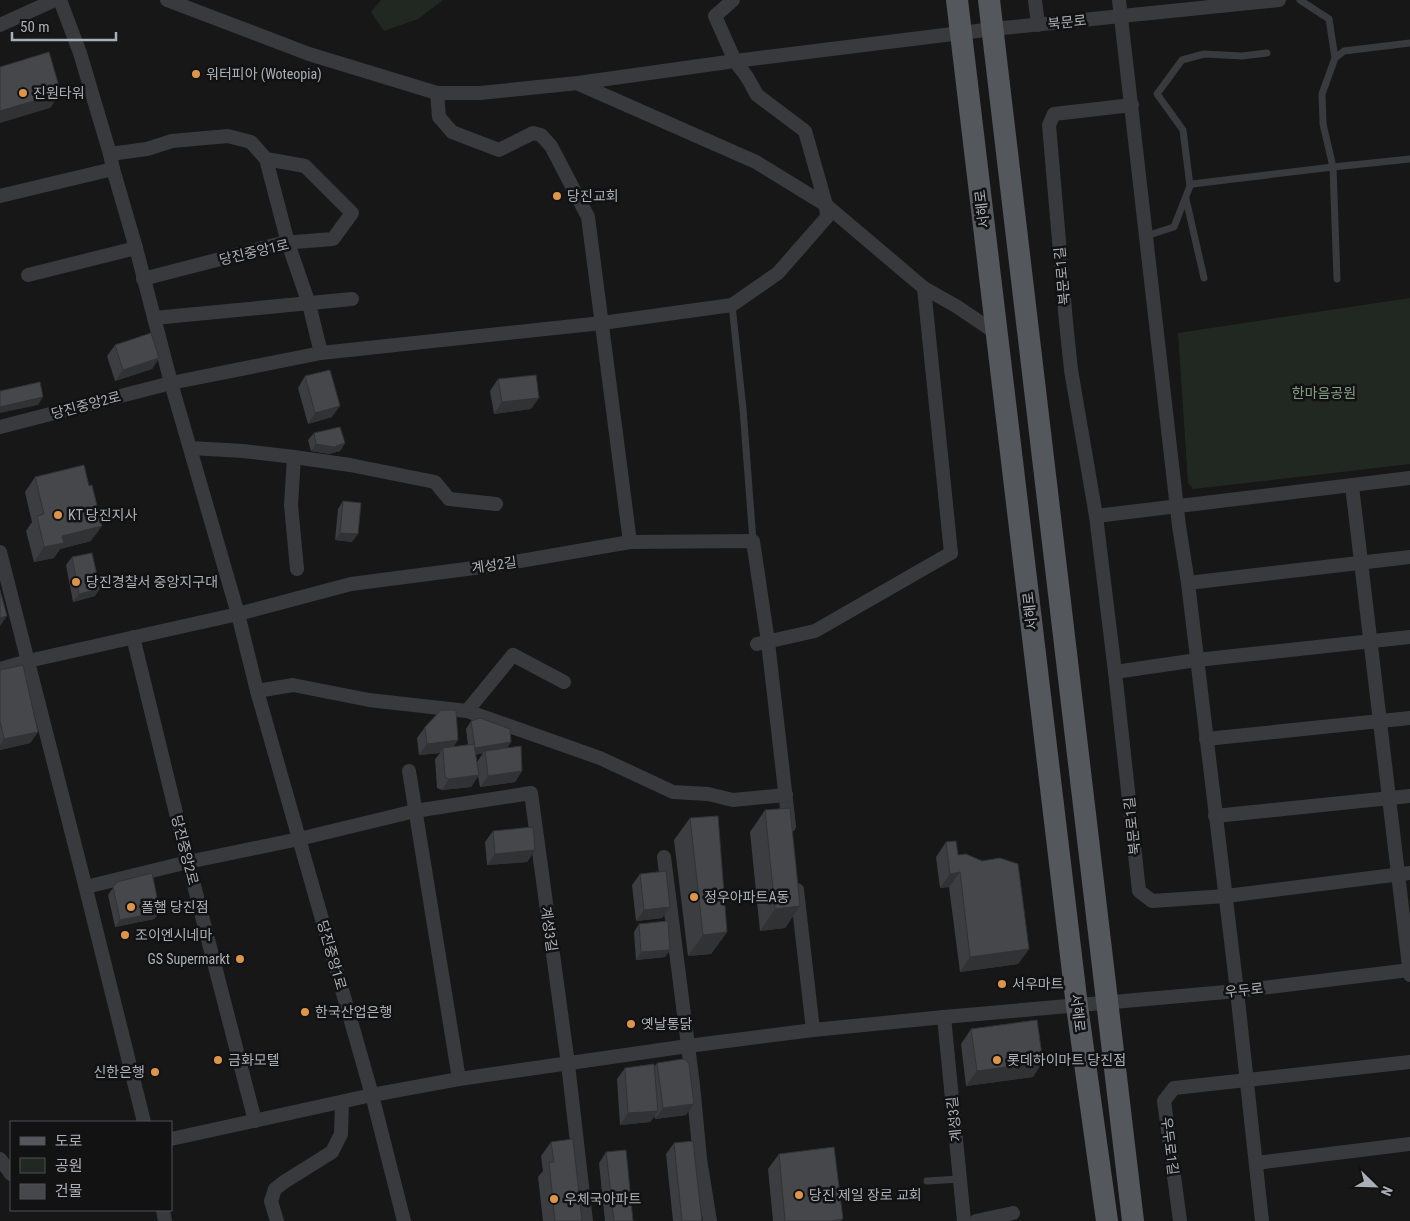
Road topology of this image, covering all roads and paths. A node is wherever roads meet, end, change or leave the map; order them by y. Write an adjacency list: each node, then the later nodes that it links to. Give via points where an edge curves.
1 (55, 0): 13 (street)
2 (60, 0): 23 (street, 당진중앙1로)
3 (167, 0): 21 (street, via 309,54)
4 (733, 0): 19 (street, via 715,16)
5 (957, 0): 15 (main road, 서해로)
6 (989, 0): 14 (main road)
7 (1035, 0): 12 (street, 북문로)
8 (1119, 0): 11 (street)
9 (1279, 0): 11 (street, 북문로)
10 (1300, 0): 18 (lane, via 1329,19)
11 (1121, 16): 12 (street, 북문로); 22 (street)
12 (1038, 25): 14 (street)
13 (0, 26)
14 (993, 29): 15 (street); 95 (main road)
15 (962, 34): 19 (street); 45 (main road, 서해로)
16 (1410, 43): 18 (lane, via 1344,51)
17 (1267, 53): 28 (lane, via 1242,56 1204,54 1182,60 1157,94 1183,130)
18 (1336, 58): 26 (lane, via 1322,94 1323,124)
19 (735, 61): 20 (street); 31 (street, via 757,95 805,131)
20 (578, 83): 21 (street, via 480,93); 31 (street, via 756,162)
21 (437, 92): 44 (street, via 439,117 452,132 499,150 533,133 542,136 551,146 588,217)
22 (1132, 105): 32 (street); 55 (street, 북문로1길, via 1054,114 1049,125 1066,322)
23 (110, 154): 24 (street, via 147,149 172,141 228,136 251,142); 27 (street, 당진중앙1로)
24 (266, 159): 33 (street); 33 (street, 당진중앙1로, via 305,166 352,213 333,239)
25 (1410, 159): 26 (lane)
26 (1333, 166): 28 (lane); 38 (lane)
27 (113, 169): 29 (street); 34 (street, 당진중앙1로)
28 (1190, 186): 30 (lane)
29 (0, 196)
30 (1186, 198): 32 (lane, via 1174,227); 36 (lane)
31 (826, 205): 39 (street); 42 (street, via 827,217 778,273)
32 (1146, 236): 54 (street)
33 (288, 243): 37 (street, 당진중앙1로); 41 (street)
34 (136, 248): 35 (street); 37 (street, 당진중앙1로)
35 (28, 275)
36 (1204, 278)
37 (144, 279): 43 (street, 당진중앙1로)
38 (1336, 279)
39 (924, 288): 45 (street); 67 (street, via 952,553 815,631)
40 (352, 299): 41 (street)
41 (309, 304): 43 (street); 46 (street)
42 (732, 305): 44 (street, 당진중앙2로); 56 (lane)
43 (154, 318): 47 (street, 당진중앙1로)
44 (602, 322): 46 (street, 당진중앙2로); 57 (street)
45 (996, 333): 96 (main road, 서해로)
46 (321, 354): 47 (street, 당진중앙2로)
47 (171, 383): 48 (street, 당진중앙2로); 49 (street, 당진중앙1로)
48 (0, 427)
49 (190, 448): 50 (street); 63 (street, 당진중앙1로)
50 (294, 457): 53 (street, via 436,482 448,499); 61 (street, via 291,505)
51 (1410, 478): 52 (street)
52 (1352, 486): 54 (street); 60 (street)
53 (496, 504)
54 (1176, 505): 55 (street); 62 (street)
55 (1096, 516): 71 (street, 북문로1길)
56 (753, 540): 57 (street, 계성2길); 67 (street)
57 (630, 542): 63 (street, 계성2길, via 497,565 351,584)
58 (0, 552): 69 (street)
59 (1410, 557): 60 (street)
60 (1361, 562): 62 (street); 66 (street)
61 (297, 569)
62 (1188, 583): 68 (street)
63 (238, 614): 64 (street); 73 (street, 당진중앙1로)
64 (133, 637): 69 (street); 87 (street, 당진중앙2로)
65 (1410, 637): 66 (street)
66 (1370, 642): 68 (street); 76 (street)
67 (763, 643): 79 (street)
68 (1197, 660): 71 (street); 77 (street)
69 (28, 661): 70 (street); 90 (street)
70 (0, 669)
71 (1115, 672): 91 (street, 북문로1길, via 1139,891 1152,901)
72 (564, 682): 74 (street, via 513,654)
73 (257, 691): 74 (street, via 293,685 369,700); 85 (street, 당진중앙1로)
74 (467, 711): 79 (street, via 600,758 673,792 708,794 733,800)
75 (1410, 718): 76 (street)
76 (1380, 722): 77 (street); 81 (street)
77 (1206, 739): 83 (street)
78 (409, 772): 82 (street)
79 (786, 795): 84 (street)
80 (1410, 796): 81 (street)
81 (1389, 799): 83 (street); 89 (street)
82 (415, 811): 85 (street); 101 (street, 계성3길, via 531,793); 102 (street)
83 (1215, 816): 91 (street)
84 (790, 834)
85 (299, 839): 87 (street); 104 (street, 당진중앙1로)
86 (664, 857): 99 (street)
87 (188, 862): 90 (street); 107 (street, 당진중앙2로)
88 (795, 874): 98 (street)
89 (1404, 874): 91 (street, 북문로1길); 92 (street)
90 (86, 886): 106 (street)
91 (1225, 896): 94 (street)
92 (1410, 970): 93 (street); 94 (street, 우두로)
93 (1410, 975)
94 (1237, 991): 95 (street, 우두로); 103 (street)
95 (1106, 1003): 96 (street, 우두로); 123 (main road)
96 (1077, 1006): 97 (street); 122 (main road, 서해로)
97 (944, 1017): 98 (street); 113 (street, 계성3길)
98 (813, 1030): 99 (street)
99 (688, 1046): 101 (street); 119 (street)
100 (1410, 1062): 103 (street, 우두로1길)
101 (568, 1064): 102 (street); 118 (street, 계성3길)
102 (459, 1079): 104 (street)
103 (1247, 1080): 111 (street); 124 (street, 우두로1길, via 1174,1088 1164,1102)
104 (372, 1095): 105 (street); 117 (street, 당진중앙1로)
105 (342, 1102): 107 (street); 116 (street, via 341,1134 332,1152 275,1189 271,1201)
106 (144, 1121)
107 (255, 1121): 108 (street)
108 (172, 1139)
109 (1410, 1144): 111 (street)
110 (0, 1159): 112 (street)
111 (1256, 1163): 125 (street)
112 (10, 1174)
113 (960, 1179): 114 (lane); 120 (street, 계성3길)
114 (927, 1181)
115 (1013, 1213): 121 (street)
116 (277, 1221)
117 (404, 1221)
118 (586, 1221)
119 (710, 1221)
120 (964, 1221)
121 (976, 1221)
122 (1107, 1221)
123 (1133, 1221)
124 (1180, 1221)
125 (1262, 1221)

